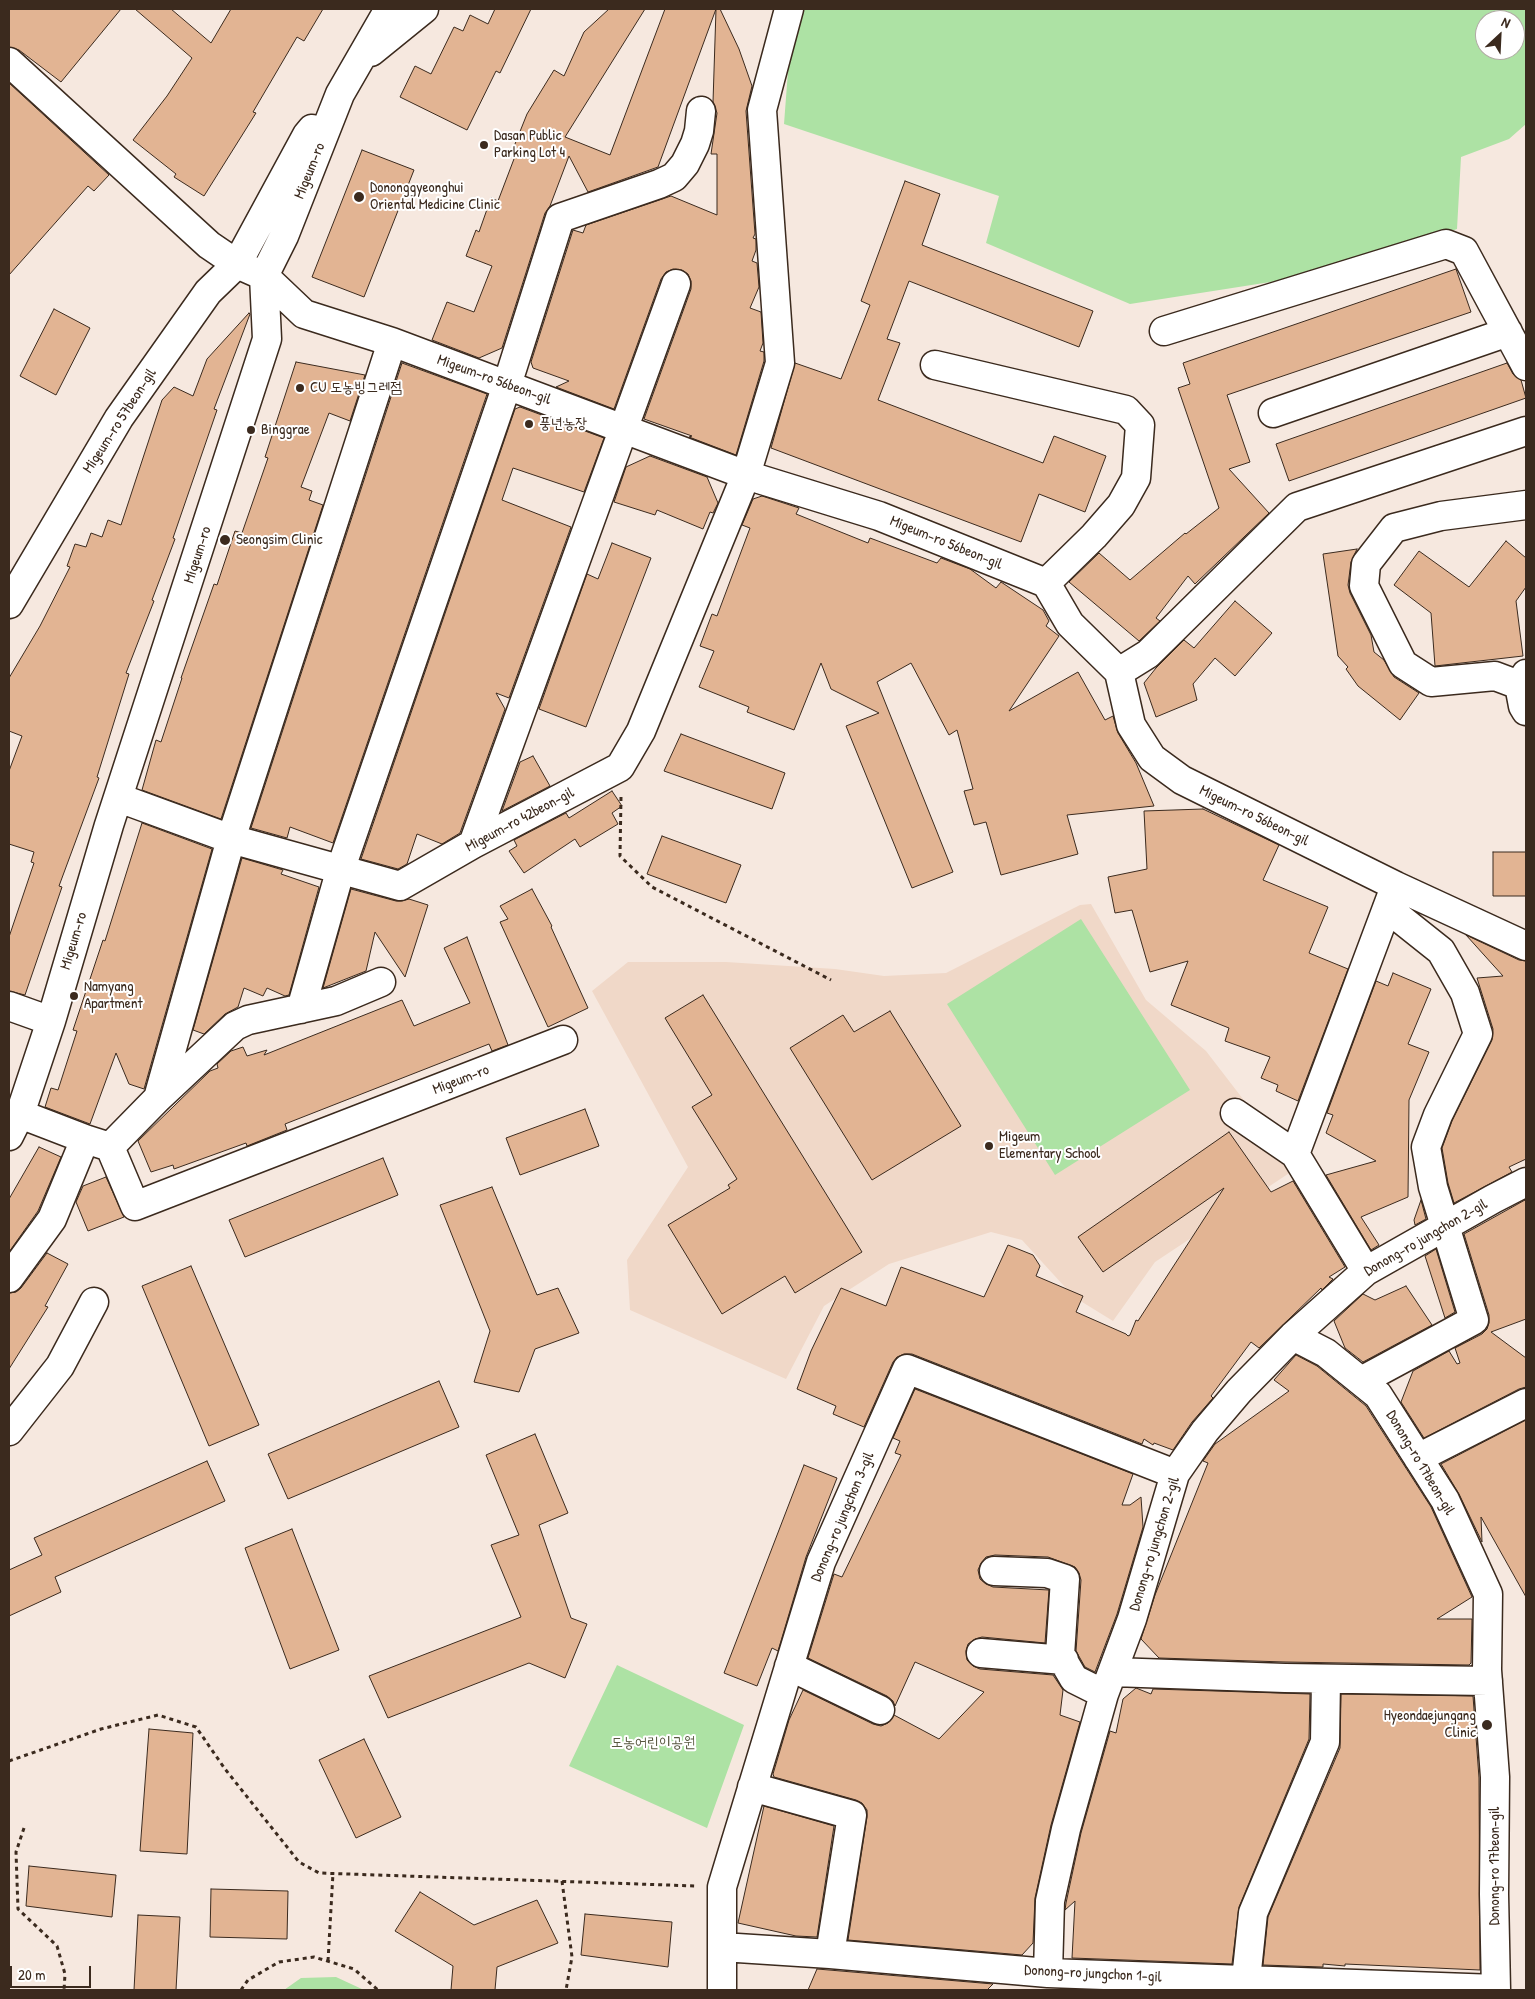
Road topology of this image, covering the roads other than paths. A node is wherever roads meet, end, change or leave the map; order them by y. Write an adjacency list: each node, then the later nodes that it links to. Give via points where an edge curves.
1 (389, 9): 5 (street, Migeum-ro)
2 (424, 9): 5 (street)
3 (789, 9): 21 (street, via 762,110 780,363)
4 (9, 62): 8 (street, Migeum-ro 56beon-gil, via 209,245)
5 (358, 63): 6 (street, Migeum-ro)
6 (340, 94): 8 (street, Migeum-ro 57beon-gil, via 307,135); 9 (street, Migeum-ro, via 284,236)
7 (701, 111): 17 (street, via 695,144 674,177 560,218)
8 (238, 264): 9 (street, Migeum-ro 56beon-gil); 11 (street, Migeum-ro 57beon-gil)
9 (264, 276): 11 (street); 14 (street, Migeum-ro 56beon-gil, via 304,314); 27 (street, Migeum-ro, via 267,339)
10 (676, 284): 19 (street)
11 (208, 292): 24 (street, Migeum-ro 57beon-gil, via 119,418)
12 (1164, 331): 13 (street, via 1446,244 1464,251)
13 (1508, 332): 16 (street); 18 (street)
14 (392, 342): 17 (street, Migeum-ro 56beon-gil); 28 (street)
15 (935, 364): 23 (street, via 1126,410 1140,425 1136,478 1121,505)
16 (1526, 366)
17 (507, 385): 19 (street, Migeum-ro 56beon-gil); 30 (street)
18 (1273, 413)
19 (623, 428): 21 (street, Migeum-ro 56beon-gil); 29 (street)
20 (1526, 431): 25 (street, via 1297,507 1148,654)
21 (746, 475): 23 (street, Migeum-ro 56beon-gil, via 879,516); 29 (street, Migeum-ro 42beon-gil, via 641,730 620,767)
22 (1526, 504): 26 (street, via 1442,516 1394,528 1366,564 1364,586 1403,664 1431,682 1495,676)
23 (1046, 583): 25 (street, via 1070,624)
24 (9, 604)
25 (1119, 672): 31 (street, Migeum-ro 56beon-gil, via 1131,725 1152,758 1182,780)
26 (1524, 690)
27 (119, 798): 28 (street, Migeum-ro 42beon-gil); 36 (street, Migeum-ro)
28 (231, 839): 30 (street, Migeum-ro 42beon-gil); 38 (street)
29 (473, 844): 30 (street, Migeum-ro 42beon-gil, via 400,886)
30 (340, 868): 35 (street)
31 (1391, 897): 32 (street, Migeum-ro 56beon-gil); 43 (street); 45 (street, via 1441,951 1465,993 1478,1034 1426,1147)
32 (1526, 946)
33 (381, 982): 35 (street, via 336,1001)
34 (9, 1006): 36 (street)
35 (301, 1008): 38 (street, via 235,1026)
36 (51, 1021): 40 (street, Migeum-ro)
37 (563, 1040): 42 (street, Migeum-ro, via 135,1206)
38 (158, 1098): 42 (street)
39 (1235, 1113): 43 (street)
40 (14, 1125): 41 (street, Migeum-ro)
41 (85, 1140): 42 (street, Migeum-ro); 47 (street, via 52,1219)
42 (110, 1147)
43 (1295, 1154): 46 (street)
44 (1526, 1182): 45 (street, Donong-ro jungchon 2-gil)
45 (1445, 1225): 46 (street, Donong-ro jungchon 2-gil); 50 (street, via 1474,1320)
46 (1366, 1271): 49 (street, Donong-ro jungchon 2-gil)
47 (9, 1278)
48 (94, 1302): 52 (street, via 60,1366)
49 (1293, 1336): 50 (street, Donong-ro 17beon-gil, via 1326,1353); 54 (street, Donong-ro jungchon 2-gil, via 1239,1391)
50 (1361, 1381): 53 (street, Donong-ro 17beon-gil, via 1378,1395)
51 (1526, 1403): 53 (street)
52 (9, 1431)
53 (1418, 1458): 60 (street, Donong-ro 17beon-gil, via 1445,1500 1488,1594)
54 (1176, 1474): 58 (street, Donong-ro jungchon 3-gil, via 907,1369 821,1562); 61 (street, Donong-ro jungchon 2-gil, via 1132,1619)
55 (994, 1570): 57 (street, via 1047,1573 1065,1579 1060,1655)
56 (981, 1653): 57 (street)
57 (1064, 1660): 61 (street, via 1074,1679)
58 (789, 1666): 62 (street); 63 (street, Donong-ro jungchon 3-gil)
59 (1326, 1679): 60 (street); 61 (street); 67 (street, via 1325,1742 1253,1914)
60 (1488, 1681): 69 (street, Donong-ro 17beon-gil, via 1495,1777)
61 (1108, 1683): 66 (street, Donong-ro jungchon 2-gil, via 1066,1829 1050,1901)
62 (880, 1710)
63 (752, 1787): 64 (street, Donong-ro jungchon 3-gil, via 722,1887); 65 (street, via 852,1815)
64 (722, 1947): 65 (street, Donong-ro jungchon 1-gil); 68 (street, Donong-ro jungchon 3-gil)
65 (830, 1954): 66 (street, Donong-ro jungchon 1-gil)
66 (1048, 1973): 67 (street, Donong-ro jungchon 1-gil)
67 (1263, 1984): 69 (street, Donong-ro jungchon 1-gil)
68 (722, 1990)
69 (1496, 1990)

